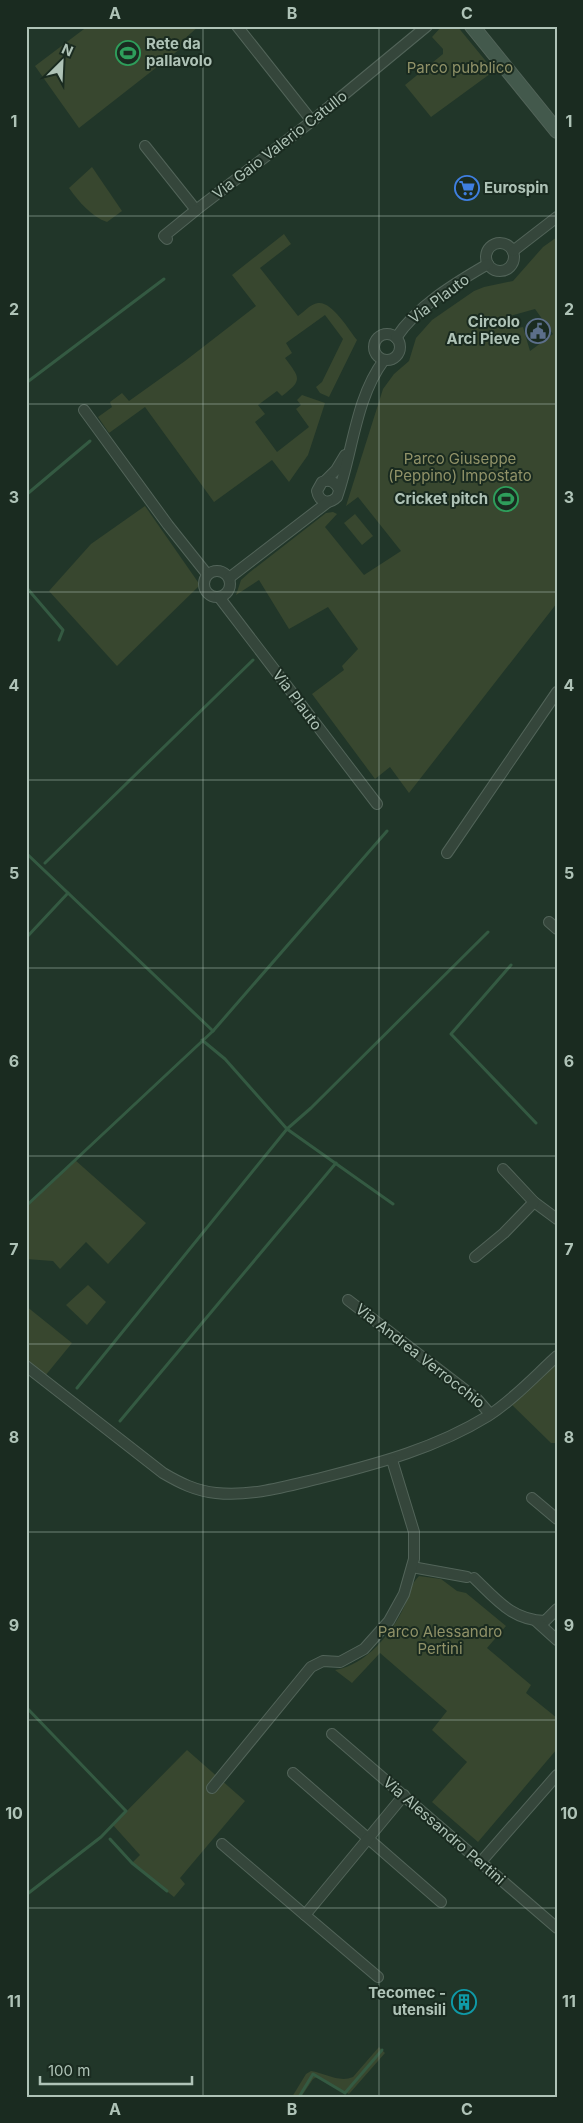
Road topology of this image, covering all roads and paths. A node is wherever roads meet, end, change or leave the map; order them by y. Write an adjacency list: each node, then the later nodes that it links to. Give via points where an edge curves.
1 (236, 26): 5 (street)
2 (427, 26): 5 (street, Via Gaio Valerio Catullo)
3 (472, 26): 4 (main road)
4 (547, 120): 6 (main road); 7 (main road)
5 (312, 121): 9 (street, Via Gaio Valerio Catullo)
6 (557, 131)
7 (557, 142)
8 (145, 146): 9 (street)
9 (196, 210): 11 (street, Via Gaio Valerio Catullo, via 164,236)
10 (557, 217): 12 (street)
11 (167, 239)
12 (513, 251): 13 (street, via 514,259 508,268 498,271); 13 (street, via 504,243 492,245 486,256)
13 (488, 264): 14 (street, Via Plauto, via 459,280 434,300 404,326)
14 (396, 338): 15 (street, Via Plauto, via 400,345 398,353 393,359); 15 (street, Via Plauto, via 383,335 375,342 375,351)
15 (384, 360): 17 (street, Via Plauto, via 374,374)
16 (84, 410): 23 (street, Via Plauto)
17 (351, 446): 18 (street, Via Plauto); 19 (street, Via Plauto)
18 (325, 481): 19 (street, via 335,484); 20 (street, Via Plauto, via 319,485)
19 (339, 490): 21 (street, Via Plauto, via 335,500)
20 (317, 495): 21 (street); 22 (street, Via Plauto, via 308,513)
21 (328, 502): 22 (street, Via Plauto)
22 (296, 526): 24 (street, Via Plauto)
23 (207, 574): 24 (street, via 220,571); 25 (street, Via Plauto, via 205,589 210,595)
24 (229, 578): 25 (street, Via Plauto, via 228,591)
25 (219, 597): 27 (street, Via Plauto)
26 (557, 692): 28 (street)
27 (376, 804)
28 (447, 853)
29 (503, 1169): 30 (street)
30 (534, 1202): 31 (street); 32 (street)
31 (557, 1219)
32 (475, 1257)
33 (348, 1300): 36 (street, Via Andrea Verrocchio, via 478,1398)
34 (557, 1356): 36 (street)
35 (26, 1366): 37 (street, via 146,1460 182,1484 198,1490 252,1493)
36 (490, 1414): 37 (street, via 442,1441)
37 (392, 1460): 40 (street, via 414,1532)
38 (532, 1498): 39 (street)
39 (557, 1519)
40 (412, 1567): 42 (street, via 471,1578 512,1613); 47 (street, via 404,1594 389,1621 364,1649 340,1662 322,1661 311,1667)
41 (557, 1610): 42 (street, via 545,1621)
42 (536, 1621): 43 (street)
43 (557, 1640)
44 (332, 1734): 48 (street, Via Alessandro Pertini)
45 (293, 1773): 49 (street)
46 (557, 1775): 51 (street)
47 (212, 1788)
48 (404, 1795): 49 (street); 51 (street, Via Alessandro Pertini)
49 (367, 1839): 52 (street); 53 (street)
50 (222, 1844): 53 (street)
51 (480, 1863): 54 (street, Via Alessandro Pertini)
52 (441, 1902)
53 (305, 1915): 55 (street)
54 (557, 1928)
55 (378, 1977)

